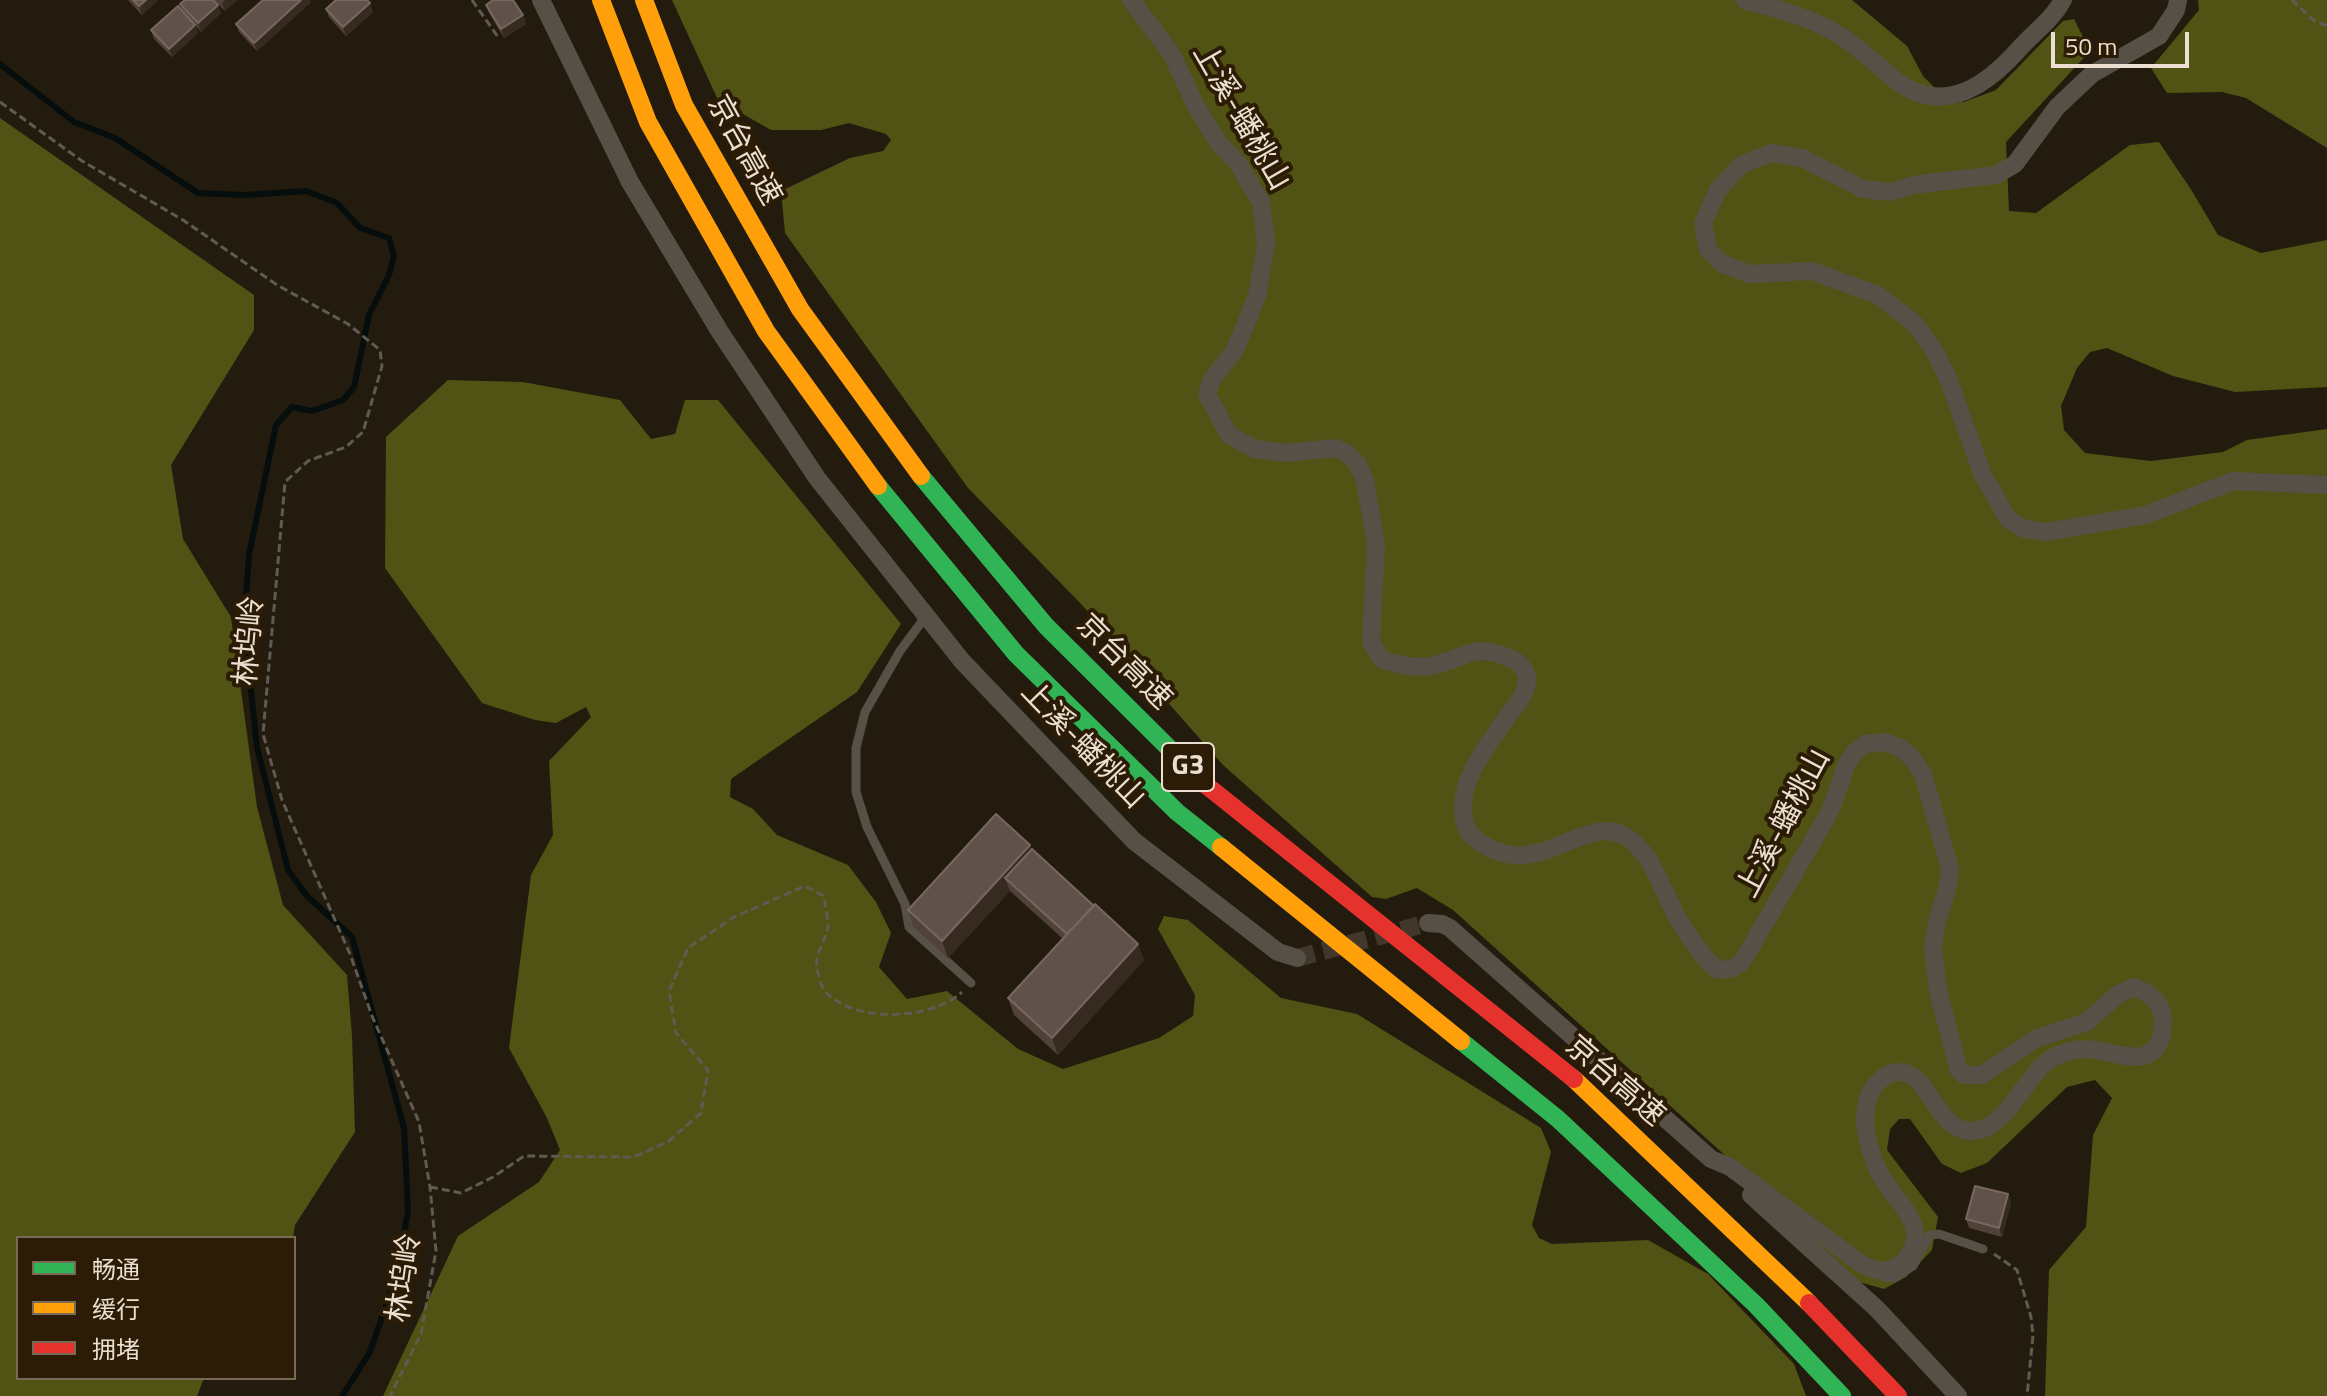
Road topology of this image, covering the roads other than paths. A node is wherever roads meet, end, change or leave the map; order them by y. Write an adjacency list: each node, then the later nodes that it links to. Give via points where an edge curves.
1 (541, 0): 9 (street, 上溪-蟠桃山, via 630,182 720,332 817,478)
2 (601, 0): 16 (highway, G3, via 648,122 766,331 897,512 1016,654 1177,812 1558,1119 1756,1305)
3 (644, 0): 17 (highway, 京台高速 / G3, via 684,105 800,309 929,487 1046,626 1204,783 1585,1088 1784,1277)
4 (1131, 0): 15 (street, 上溪-蟠桃山, via 1171,53 1210,130 1261,202 1266,243 1257,296 1235,350 1212,379 1207,394 1217,415 1229,435 1255,449 1285,453 1335,448 1357,463 1376,544 1371,642 1381,659 1433,666 1489,649 1526,671 1522,696 1486,746 1467,785 1463,818 1470,835 1492,849 1532,855 1594,834 1623,835 1650,863 1691,941 1716,969 1725,971 1742,962 1831,809 1854,753 1865,744 1885,742 1901,748 1923,774 1950,869 1933,947 1938,991 1959,1071 1982,1075 2037,1038 2087,1022 2134,987 2151,994 2161,1010 2163,1030 2151,1054 2138,1058 2085,1048 2065,1052 2045,1064 1984,1130 1968,1132 1955,1125 1907,1073 1884,1077 1868,1099 1865,1128 1881,1175 1909,1214 1915,1238 1904,1262 1891,1269)
5 (1745, 0): 6 (street, via 1803,16 1871,57 1901,84 1941,97 1985,83 2053,17)
6 (2063, 0)
7 (2178, 0): 8 (street, via 2159,36 2092,74 2057,107 2015,164 1996,175 1890,192 1863,189 1802,158 1771,153 1741,165 1718,190 1703,223 1708,250 1723,264 1750,274 1812,271 1878,295 1914,323 1949,381 1982,473 2008,519 2024,529 2046,532 2146,515 2233,481)
8 (2327, 485)
9 (926, 616): 11 (street, 上溪-蟠桃山, via 962,661 1134,841 1278,952); 12 (lane, via 865,712 856,748 856,792 905,904 909,927)
10 (1428, 923): 13 (street, via 1450,928)
11 (1297, 958)
12 (971, 983)
13 (1711, 1159): 15 (street, via 1730,1167); 18 (street, via 1877,1309)
14 (1983, 1249): 15 (lane, via 1930,1235 1903,1275 1887,1279)
15 (1863, 1265)
16 (1842, 1396)
17 (1898, 1396)
18 (1958, 1396)

